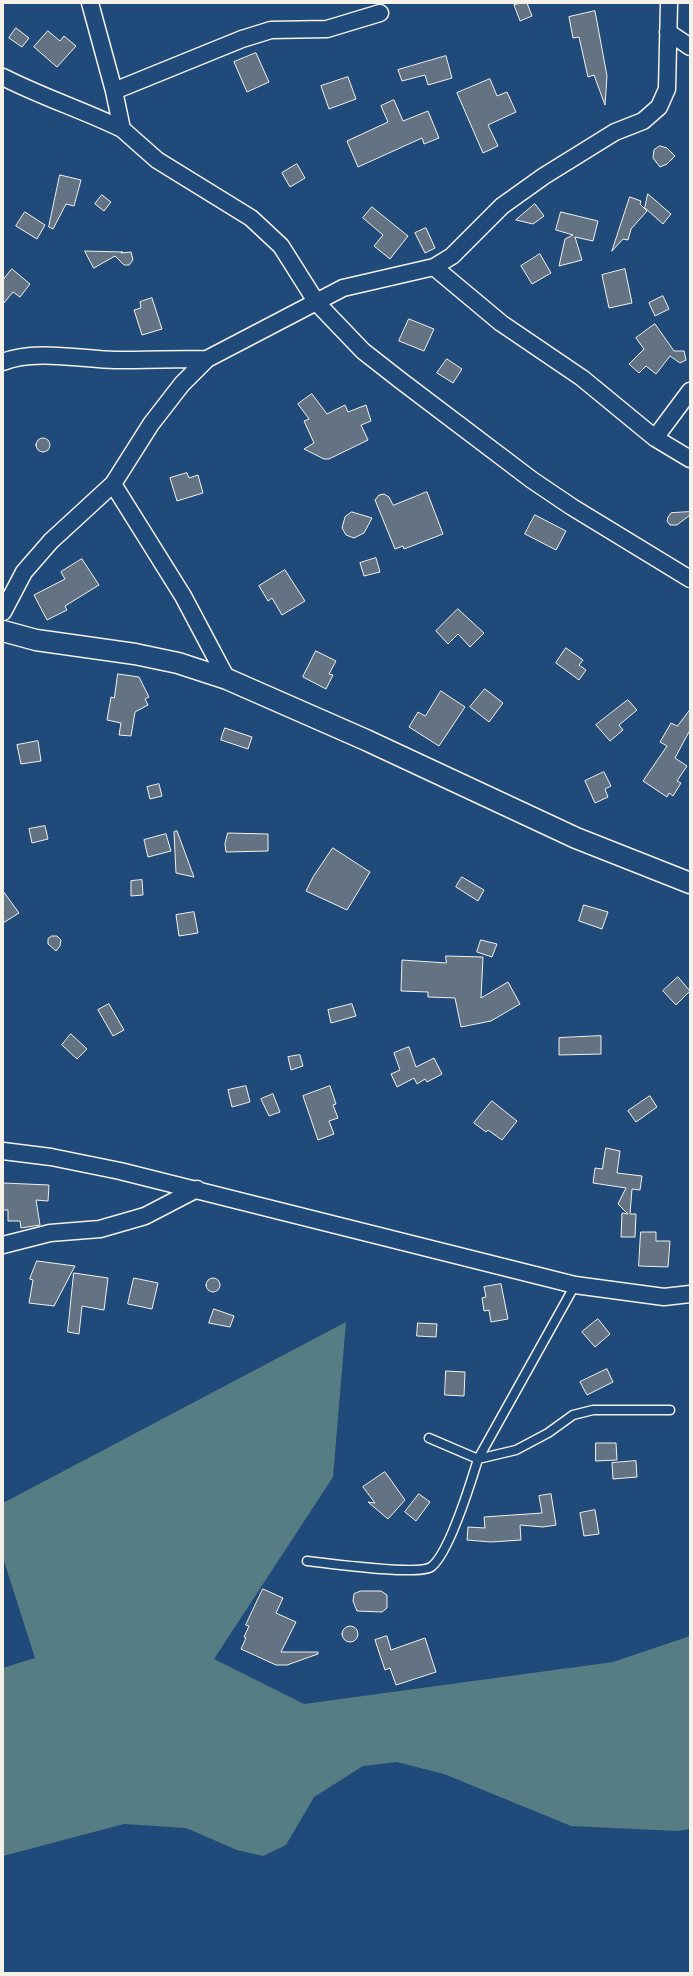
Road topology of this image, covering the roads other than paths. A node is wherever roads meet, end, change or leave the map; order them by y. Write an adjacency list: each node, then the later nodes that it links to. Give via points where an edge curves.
1 (90, 3): 7 (street)
2 (669, 3): 4 (street)
3 (380, 13): 7 (street, via 326,29 271,30)
4 (668, 32): 5 (street); 9 (street, via 667,89 660,107 643,121 615,132 544,176 502,206 452,256)
5 (690, 47)
6 (3, 77): 8 (street)
7 (114, 91): 8 (street)
8 (122, 129): 10 (street, via 156,160 251,218 281,246)
9 (434, 267): 10 (street, via 343,288); 14 (street, via 501,323 582,378)
10 (317, 302): 11 (street); 17 (street, via 363,351 532,480)
11 (207, 359): 12 (street, via 116,360 41,356); 16 (street, via 182,384 151,424)
12 (3, 362)
13 (690, 391): 14 (street)
14 (655, 438): 15 (street)
15 (690, 459)
16 (113, 484): 18 (street, via 51,541 24,572); 20 (street, via 183,596)
17 (690, 579)
18 (3, 612)
19 (3, 631): 20 (street, via 36,640 135,654 178,663)
20 (227, 679): 21 (street, via 366,740 576,838)
21 (690, 883)
22 (3, 1151): 23 (street, via 113,1169)
23 (197, 1189): 24 (street, via 145,1216 100,1229 50,1233); 25 (street)
24 (3, 1245)
25 (575, 1285): 26 (street, via 664,1297); 29 (lane)
26 (690, 1294)
27 (670, 1410): 29 (lane, via 593,1410 574,1415 516,1450)
28 (429, 1438): 29 (lane)
29 (478, 1459): 30 (lane, via 443,1554 430,1568 410,1571)
30 (306, 1561)

